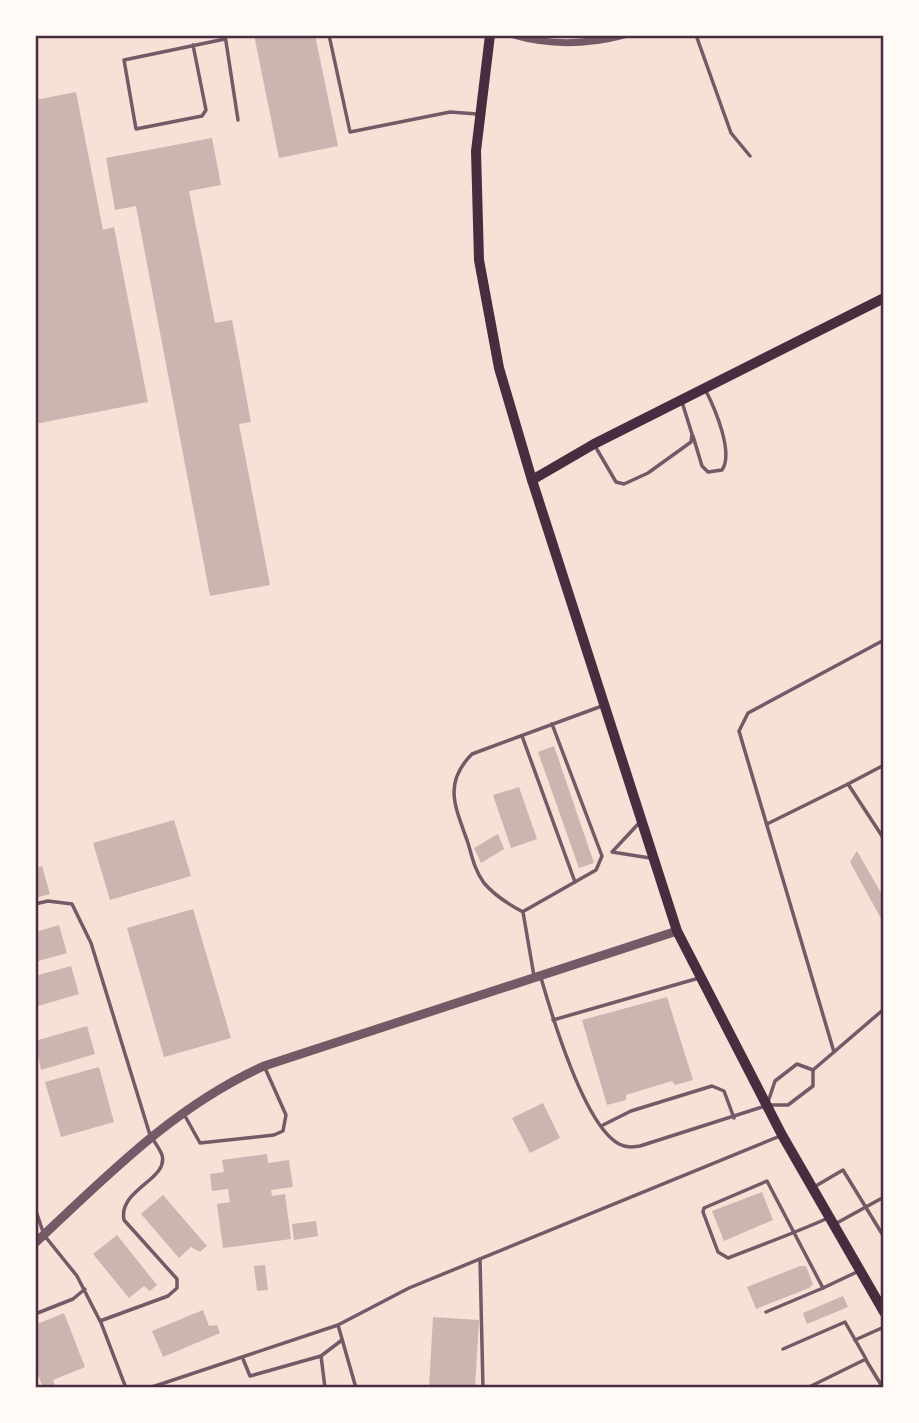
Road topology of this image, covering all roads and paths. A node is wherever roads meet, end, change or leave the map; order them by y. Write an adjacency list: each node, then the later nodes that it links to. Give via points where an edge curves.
1 (329, 35): 8 (lane, via 350,132 450,112)
2 (489, 35): 8 (main road)
3 (513, 35): 4 (street, via 557,45)
4 (624, 35)
5 (696, 35): 10 (lane, via 731,133)
6 (225, 37): 7 (lane); 9 (lane)
7 (193, 45): 7 (lane, via 124,60 136,129 202,116 206,110)
8 (480, 114): 16 (main road, via 476,204 481,272 499,368)
9 (238, 120)
10 (750, 156)
11 (884, 298): 12 (main road)
12 (705, 388): 13 (main road); 14 (lane, via 728,460 722,471 708,472 702,466)
13 (681, 400): 14 (lane); 15 (main road)
14 (692, 434): 15 (lane, via 685,447 624,484 608,472)
15 (594, 444): 16 (main road)
16 (532, 480): 18 (main road)
17 (884, 640): 24 (lane, via 748,713 742,721 739,731)
18 (604, 705): 19 (lane); 23 (main road)
19 (552, 724): 20 (lane); 27 (lane)
20 (522, 736): 29 (lane); 31 (lane, via 472,754 461,765 453,799 477,873 504,902)
21 (884, 765): 22 (lane)
22 (848, 784): 24 (lane); 25 (lane)
23 (641, 820): 26 (lane); 28 (main road)
24 (766, 824): 37 (lane)
25 (884, 839)
26 (612, 852): 27 (lane); 28 (lane)
27 (602, 856): 29 (lane, via 596,870)
28 (654, 858): 32 (main road)
29 (575, 882): 31 (lane)
30 (35, 904): 44 (lane, via 72,904 91,943)
31 (523, 912): 33 (lane)
32 (677, 931): 33 (street); 34 (main road)
33 (537, 975): 36 (lane); 38 (street)
34 (701, 977): 36 (lane); 40 (main road)
35 (884, 1009): 37 (lane)
36 (552, 1018): 43 (lane, via 569,1063)
37 (834, 1052): 39 (lane)
38 (264, 1066): 41 (street); 41 (lane, via 286,1115 283,1131 200,1143)
39 (813, 1070): 40 (lane, via 813,1086 788,1105); 40 (lane, via 797,1064 775,1081)
40 (766, 1105): 42 (lane); 45 (main road)
41 (182, 1111): 44 (street)
42 (734, 1118): 43 (lane, via 628,1148 616,1143); 43 (lane, via 724,1091 712,1086 631,1111)
43 (602, 1125)
44 (150, 1135): 52 (street); 62 (lane, via 162,1165 122,1210 124,1220 177,1279 177,1289)
45 (782, 1135): 46 (main road); 55 (lane)
46 (812, 1188): 48 (lane, via 843,1170); 50 (main road)
47 (884, 1198): 48 (lane)
48 (866, 1207): 50 (lane); 53 (lane)
49 (35, 1209): 52 (lane)
50 (831, 1221): 51 (lane); 56 (main road)
51 (792, 1233): 51 (lane, via 728,1258 718,1252 704,1208 768,1181); 57 (lane)
52 (44, 1234): 54 (street); 58 (lane)
53 (884, 1237)
54 (35, 1243)
55 (480, 1259): 63 (lane, via 409,1288); 75 (lane)
56 (860, 1271): 57 (lane); 60 (main road)
57 (823, 1288): 59 (lane)
58 (85, 1289): 61 (lane, via 73,1299); 62 (lane)
59 (766, 1312)
60 (884, 1312)
61 (35, 1314)
62 (100, 1321): 71 (lane)
63 (338, 1325): 65 (lane); 69 (lane)
64 (884, 1327): 66 (lane)
65 (342, 1340): 68 (lane); 74 (lane)
66 (855, 1340): 67 (lane, via 845,1322); 70 (lane)
67 (783, 1349)
68 (321, 1356): 69 (lane, via 250,1376); 73 (lane)
69 (243, 1359): 72 (lane)
70 (866, 1359): 76 (lane); 77 (lane)
71 (126, 1388)
72 (149, 1388)
73 (325, 1388)
74 (356, 1388)
75 (483, 1388)
76 (807, 1388)
77 (883, 1388)

